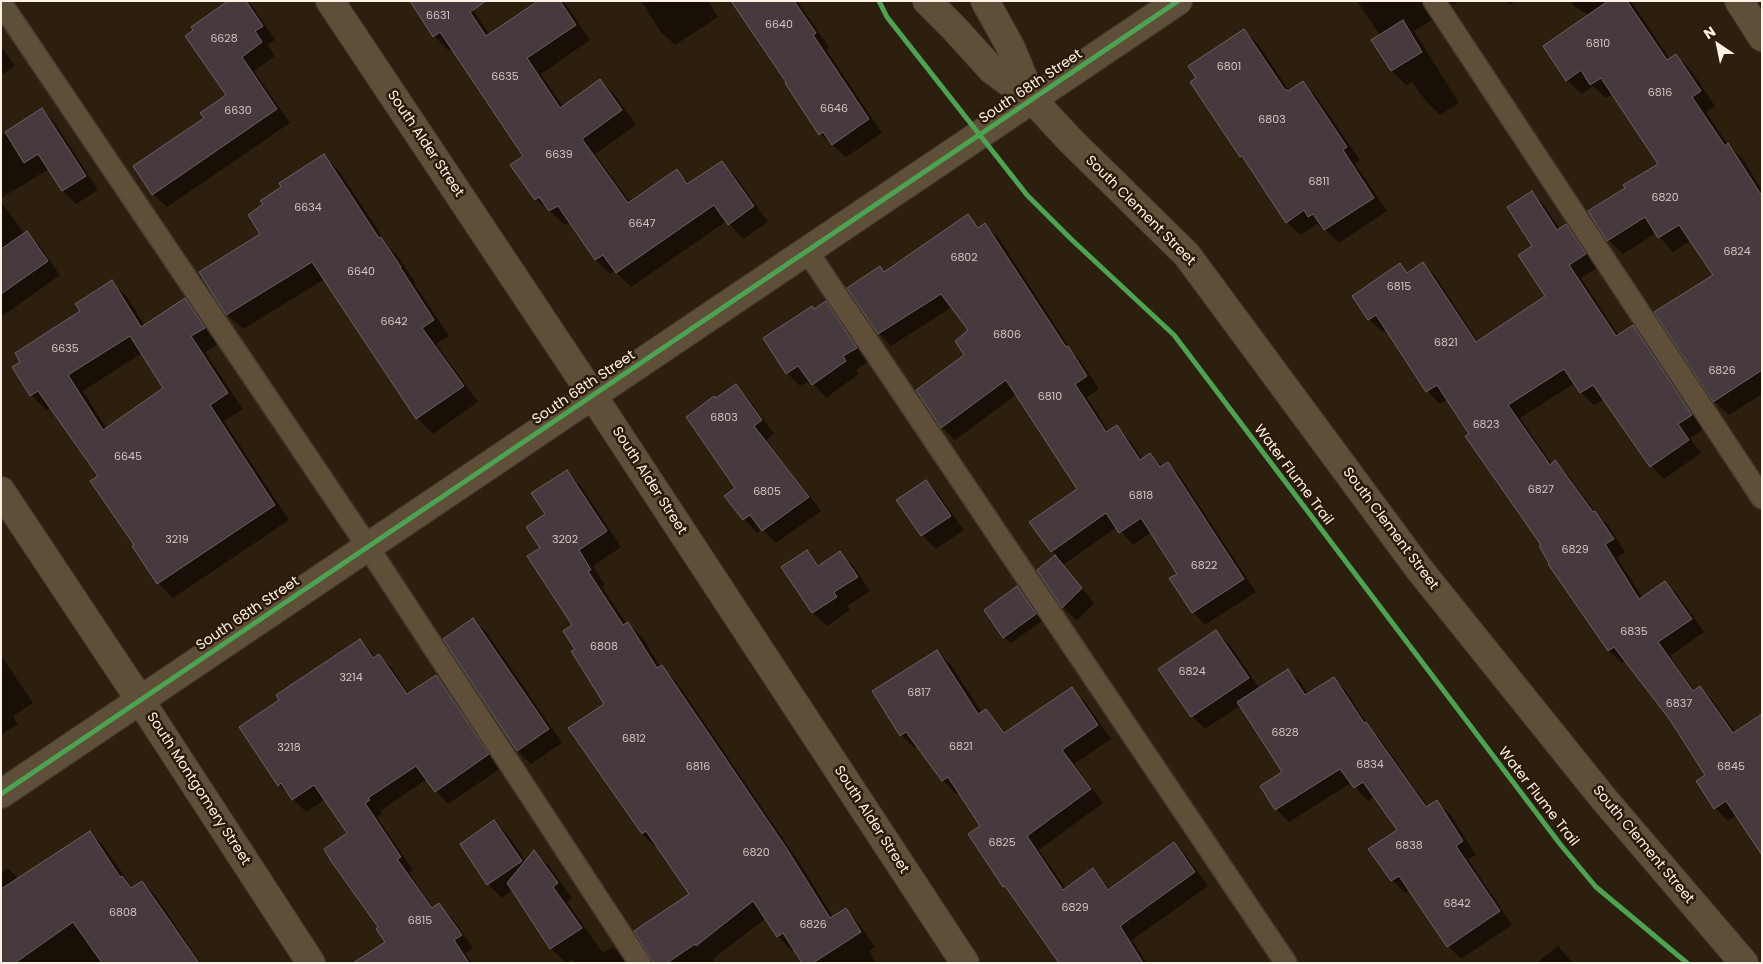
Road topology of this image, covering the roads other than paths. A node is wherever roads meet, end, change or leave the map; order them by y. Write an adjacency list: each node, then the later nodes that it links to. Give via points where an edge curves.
1 (330, 1): 11 (street, South Alder Street)
2 (926, 1): 9 (street, via 992,70)
3 (985, 1): 9 (street, via 1011,48)
4 (1178, 1): 9 (street, South 68th Street)
5 (1434, 1): 13 (lane)
6 (1739, 1): 8 (street)
7 (1, 3): 14 (lane)
8 (1762, 37)
9 (1032, 100): 10 (street, South 68th Street); 21 (street, South Clement Street, via 1187,255 1418,569 1603,798)
10 (807, 252): 11 (street, South 68th Street); 20 (lane)
11 (593, 396): 14 (street, South 68th Street); 19 (street, South Alder Street)
12 (1, 491): 15 (street, South Montgomery Street)
13 (1762, 498)
14 (368, 547): 15 (street, South 68th Street); 18 (lane)
15 (140, 700): 16 (street, South 68th Street); 17 (street, South Montgomery Street)
16 (1, 794)
17 (311, 963)
18 (640, 963)
19 (965, 963)
20 (1286, 963)
21 (1744, 963)

